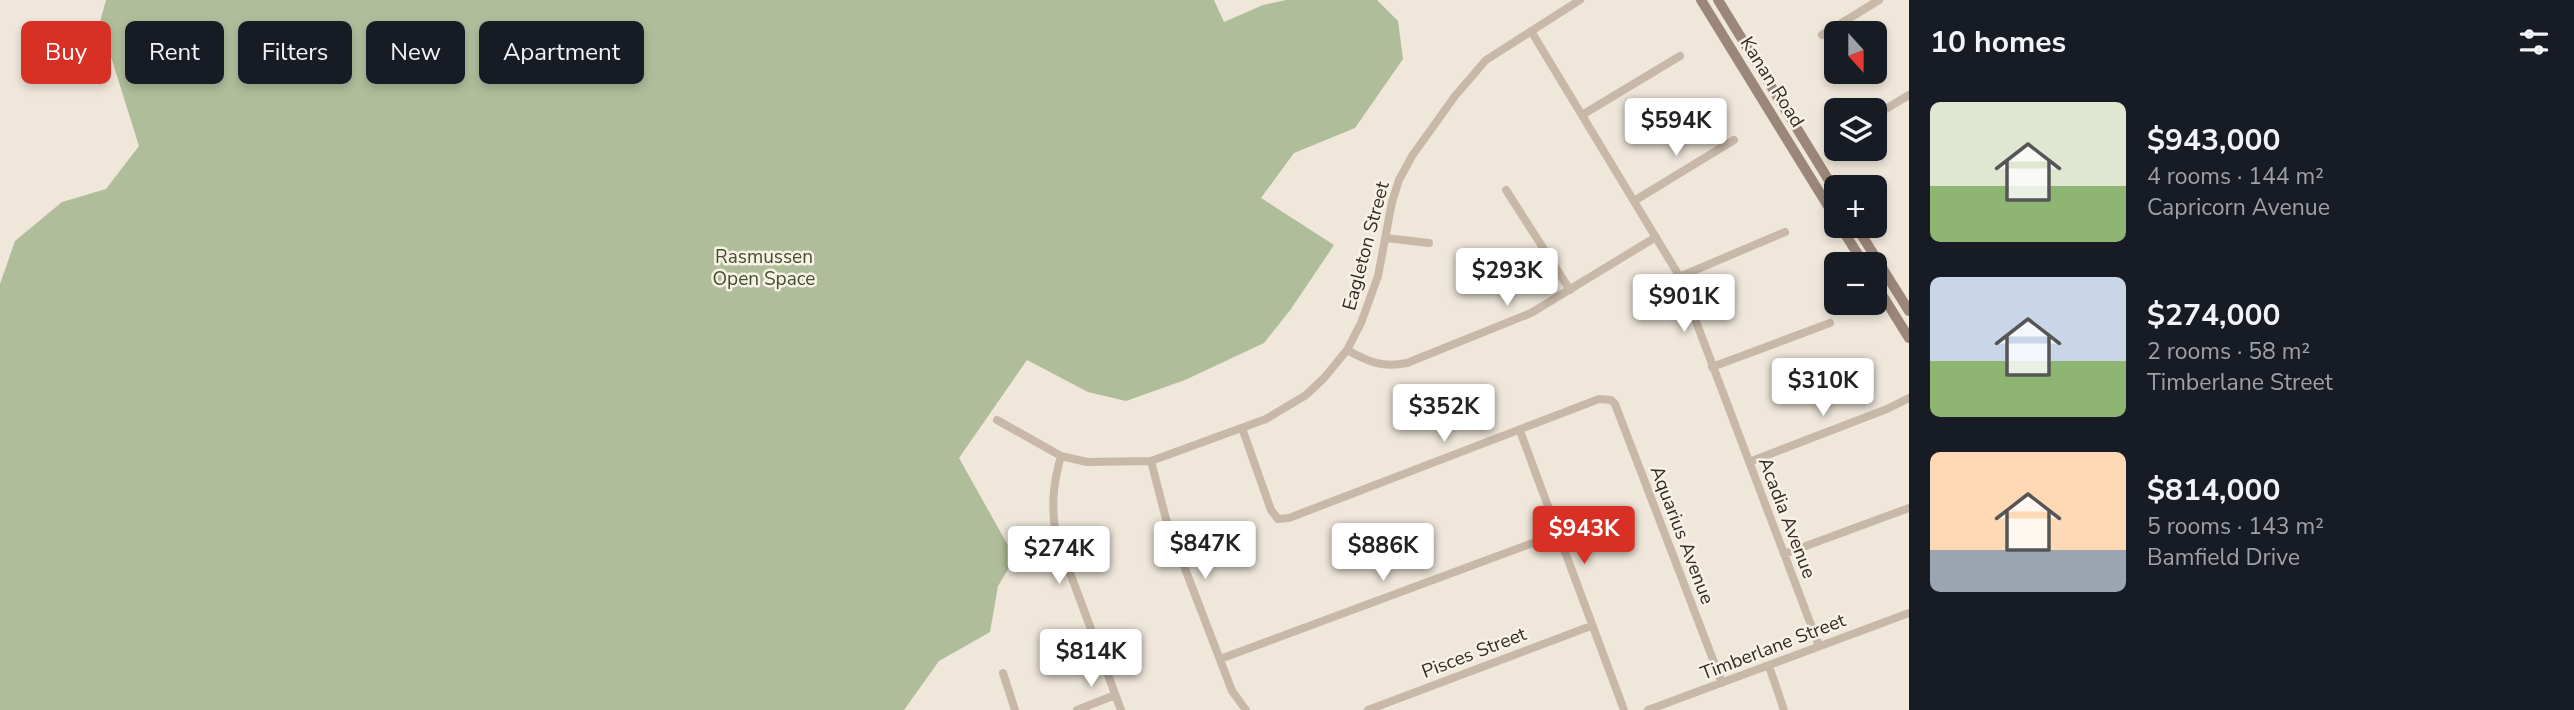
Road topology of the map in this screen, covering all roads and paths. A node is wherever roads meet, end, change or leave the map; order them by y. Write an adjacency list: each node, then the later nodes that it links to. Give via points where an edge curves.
1 (1580, 0): 5 (street, Eagleton Street)
2 (1701, 0): 14 (main road, Kanan Road)
3 (1718, 0): 12 (main road, Kanan Road)
4 (1878, 0): 6 (street)
5 (1531, 31): 10 (street, Acadia Avenue); 19 (street, Eagleton Street, via 1477,68 1412,156 1392,202)
6 (1822, 35)
7 (1680, 56): 10 (street)
8 (1909, 95): 9 (street)
9 (1887, 108)
10 (1582, 115): 15 (street, Acadia Avenue)
11 (1734, 140): 15 (street)
12 (1826, 175)
13 (1506, 190): 22 (street)
14 (1824, 200)
15 (1634, 201): 17 (street, Acadia Avenue)
16 (1785, 232): 21 (street)
17 (1656, 237): 21 (street, Acadia Avenue); 22 (street)
18 (1863, 238): 24 (main road)
19 (1386, 239): 20 (street); 27 (street, Eagleton Street, via 1378,276)
20 (1429, 243)
21 (1679, 277): 28 (street, Acadia Avenue)
22 (1570, 290): 27 (street, via 1520,318 1407,363 1368,362)
23 (1887, 303): 26 (main road)
24 (1909, 311)
25 (1830, 323): 28 (street)
26 (1909, 338)
27 (1347, 350): 31 (street, Eagleton Street, via 1306,395)
28 (1712, 368): 35 (street, Acadia Avenue)
29 (1909, 398): 35 (street)
30 (997, 420): 33 (street, Eagleton Street)
31 (1242, 428): 32 (street, via 1278,519); 34 (street, Eagleton Street)
32 (1520, 431): 37 (street); 45 (street, Aquarius Avenue, via 1599,399 1615,404)
33 (1061, 456): 34 (street, Eagleton Street, via 1087,462); 46 (street, via 1053,487 1056,535)
34 (1151, 461): 42 (street, via 1166,519)
35 (1749, 462): 38 (street, Acadia Avenue)
36 (1909, 508): 38 (street)
37 (1557, 534): 40 (street); 42 (street)
38 (1784, 554): 41 (street, Acadia Avenue)
39 (1909, 613): 41 (street, Timberlane Street)
40 (1591, 626): 51 (street, Pisces Street); 52 (street)
41 (1819, 646): 43 (street, Timberlane Street)
42 (1220, 659): 50 (street, via 1232,691)
43 (1769, 666): 45 (street, Timberlane Street); 54 (street)
44 (1003, 673): 47 (street)
45 (1722, 683): 53 (street, Timberlane Street)
46 (1115, 695): 48 (street); 49 (street)
47 (1015, 710)
48 (1077, 710)
49 (1121, 710)
50 (1246, 710)
51 (1368, 710)
52 (1624, 710)
53 (1648, 710)
54 (1784, 710)

